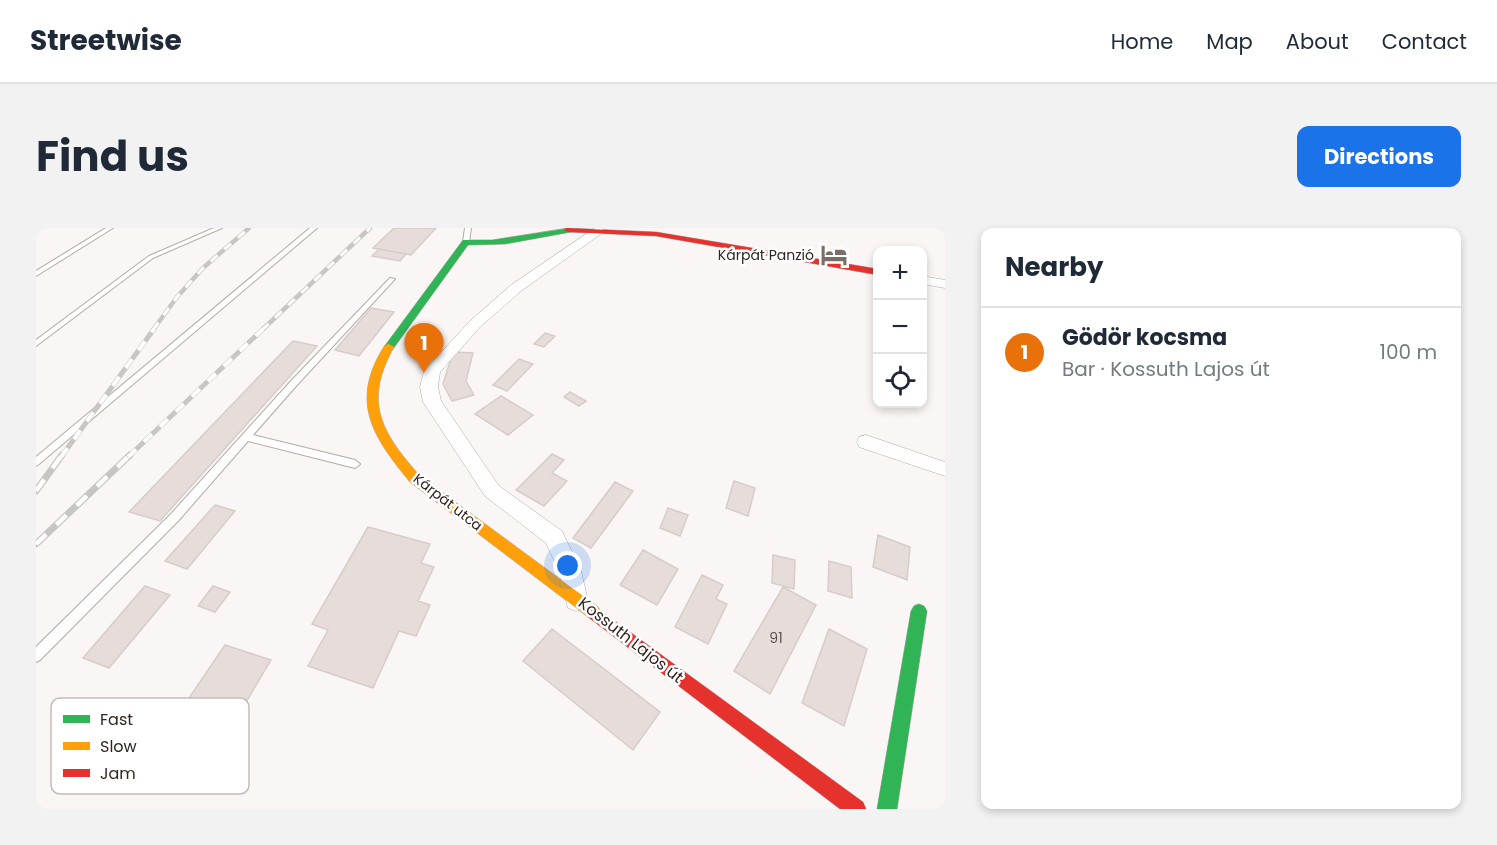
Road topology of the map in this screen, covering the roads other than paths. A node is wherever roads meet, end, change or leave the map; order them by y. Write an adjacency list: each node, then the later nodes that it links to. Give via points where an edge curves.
1 (111, 228): 8 (lane)
2 (219, 228): 12 (lane, via 152,257)
3 (314, 228): 15 (lane)
4 (599, 231): 5 (street, Kárpát utca); 7 (street, Kárpát utca, via 656,234); 18 (street, Kossuth Lajos út, via 516,288 475,324 432,371 429,387 432,402 492,491 554,537 570,571)
5 (530, 232): 6 (street, Kárpát utca, via 492,245)
6 (467, 235): 18 (street, Kárpát utca, via 372,376 370,392 380,435 415,479)
7 (873, 271)
8 (36, 274)
9 (392, 279): 13 (lane)
10 (927, 281): 11 (street)
11 (945, 284)
12 (36, 344)
13 (246, 437): 16 (lane); 20 (lane, via 175,517)
14 (866, 442): 17 (street)
15 (36, 462)
16 (355, 464)
17 (945, 469)
18 (576, 600): 21 (street, Kossuth Lajos út)
19 (919, 611): 22 (street)
20 (36, 656)
21 (855, 809)
22 (887, 809)

